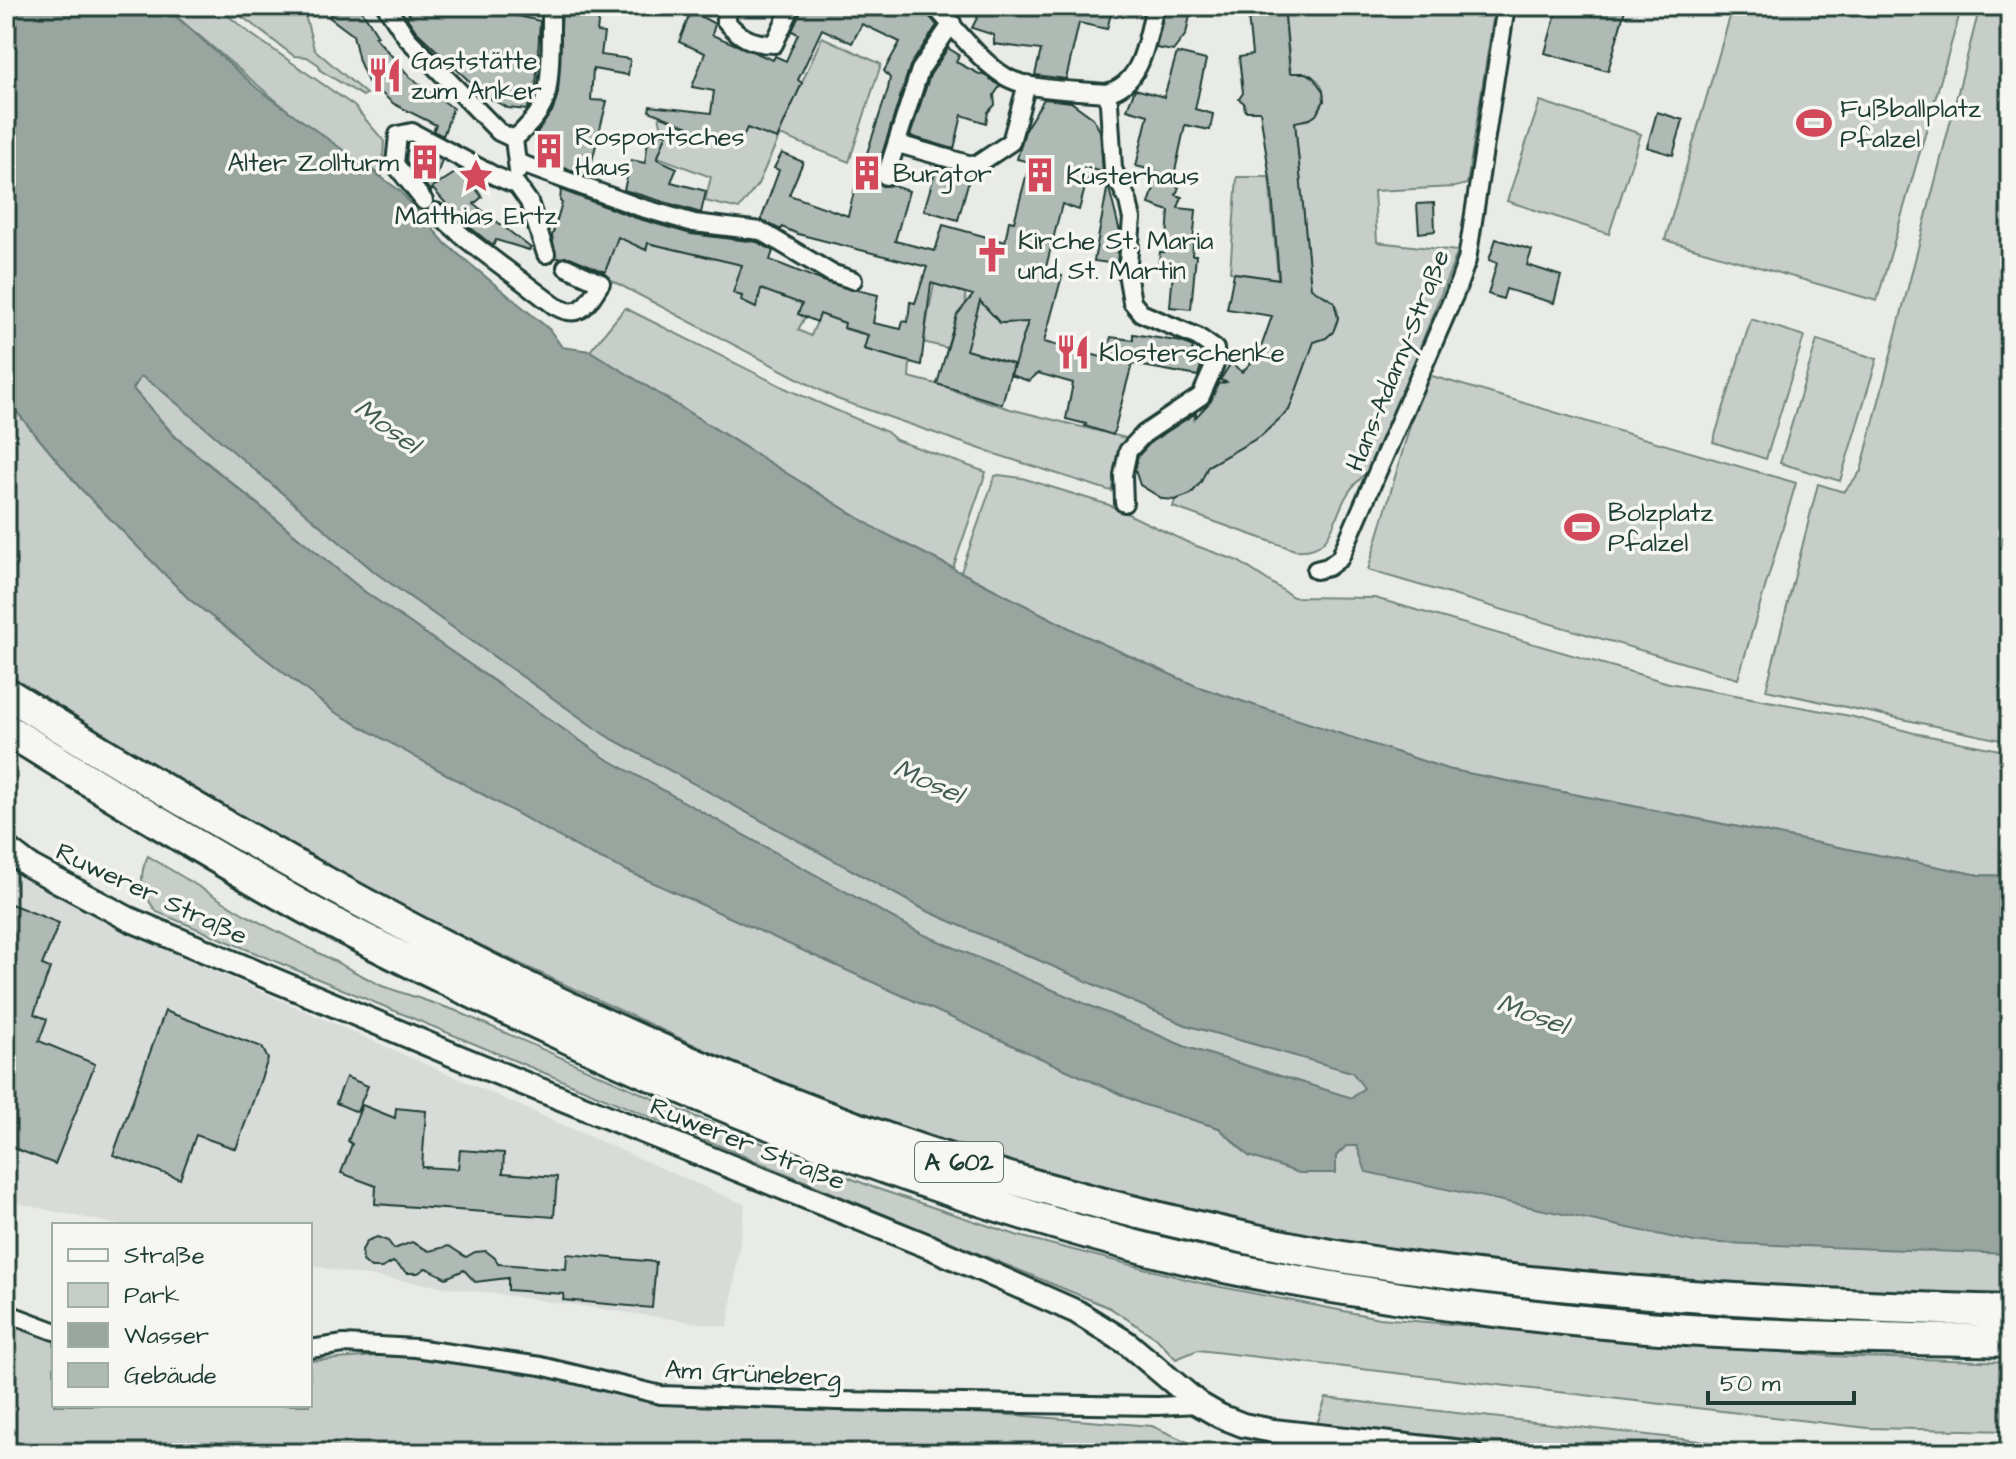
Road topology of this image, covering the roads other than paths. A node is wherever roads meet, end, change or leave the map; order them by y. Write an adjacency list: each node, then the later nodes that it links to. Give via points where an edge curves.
1 (386, 6): 11 (street, via 407,38 499,132)
2 (551, 6): 11 (street, via 545,100)
3 (731, 6): 4 (street, via 725,20 734,31 748,41 774,44)
4 (792, 6)
5 (934, 6): 8 (street)
6 (1155, 6): 10 (street, via 1133,77)
7 (1506, 6): 20 (street, Hans-Adamy-Straße, via 1467,260 1340,558)
8 (952, 23): 9 (street, via 995,69); 12 (street, via 920,70)
9 (1027, 84): 10 (street); 12 (street, via 1011,142 975,166)
10 (1105, 93): 19 (street, via 1113,169 1132,219 1127,273 1132,302 1141,313 1207,343 1215,349 1216,362 1201,396 1128,451)
11 (514, 139): 13 (street)
12 (898, 144): 14 (street)
13 (519, 163): 15 (street); 18 (street, via 694,223 761,231 831,273)
14 (886, 176)
15 (517, 185): 16 (street, via 529,202); 17 (street, via 412,132 398,135 395,164 430,206 566,312 584,308 601,283)
16 (546, 254)
17 (566, 267)
18 (853, 280)
19 (1124, 503)
20 (1316, 570)
21 (6, 693): 24 (highway, A 602, via 323,883 626,1035 892,1141 1043,1188 1268,1243 1485,1277 1652,1295)
22 (6, 729): 27 (highway, A 602, via 303,907 604,1055 745,1116 1044,1221 1241,1270 1481,1310 1639,1327)
23 (6, 848): 29 (main road, Ruwerer Straße, via 129,919 1077,1312 1127,1343)
24 (2010, 1311)
25 (6, 1313): 26 (street)
26 (52, 1330)
27 (2010, 1341)
28 (312, 1349): 29 (street, Am Grüneberg, via 344,1344 415,1348 541,1366 661,1395)
29 (1199, 1404): 30 (main road, Ruwerer Straße, via 1243,1425 1273,1431)
30 (1471, 1453)

